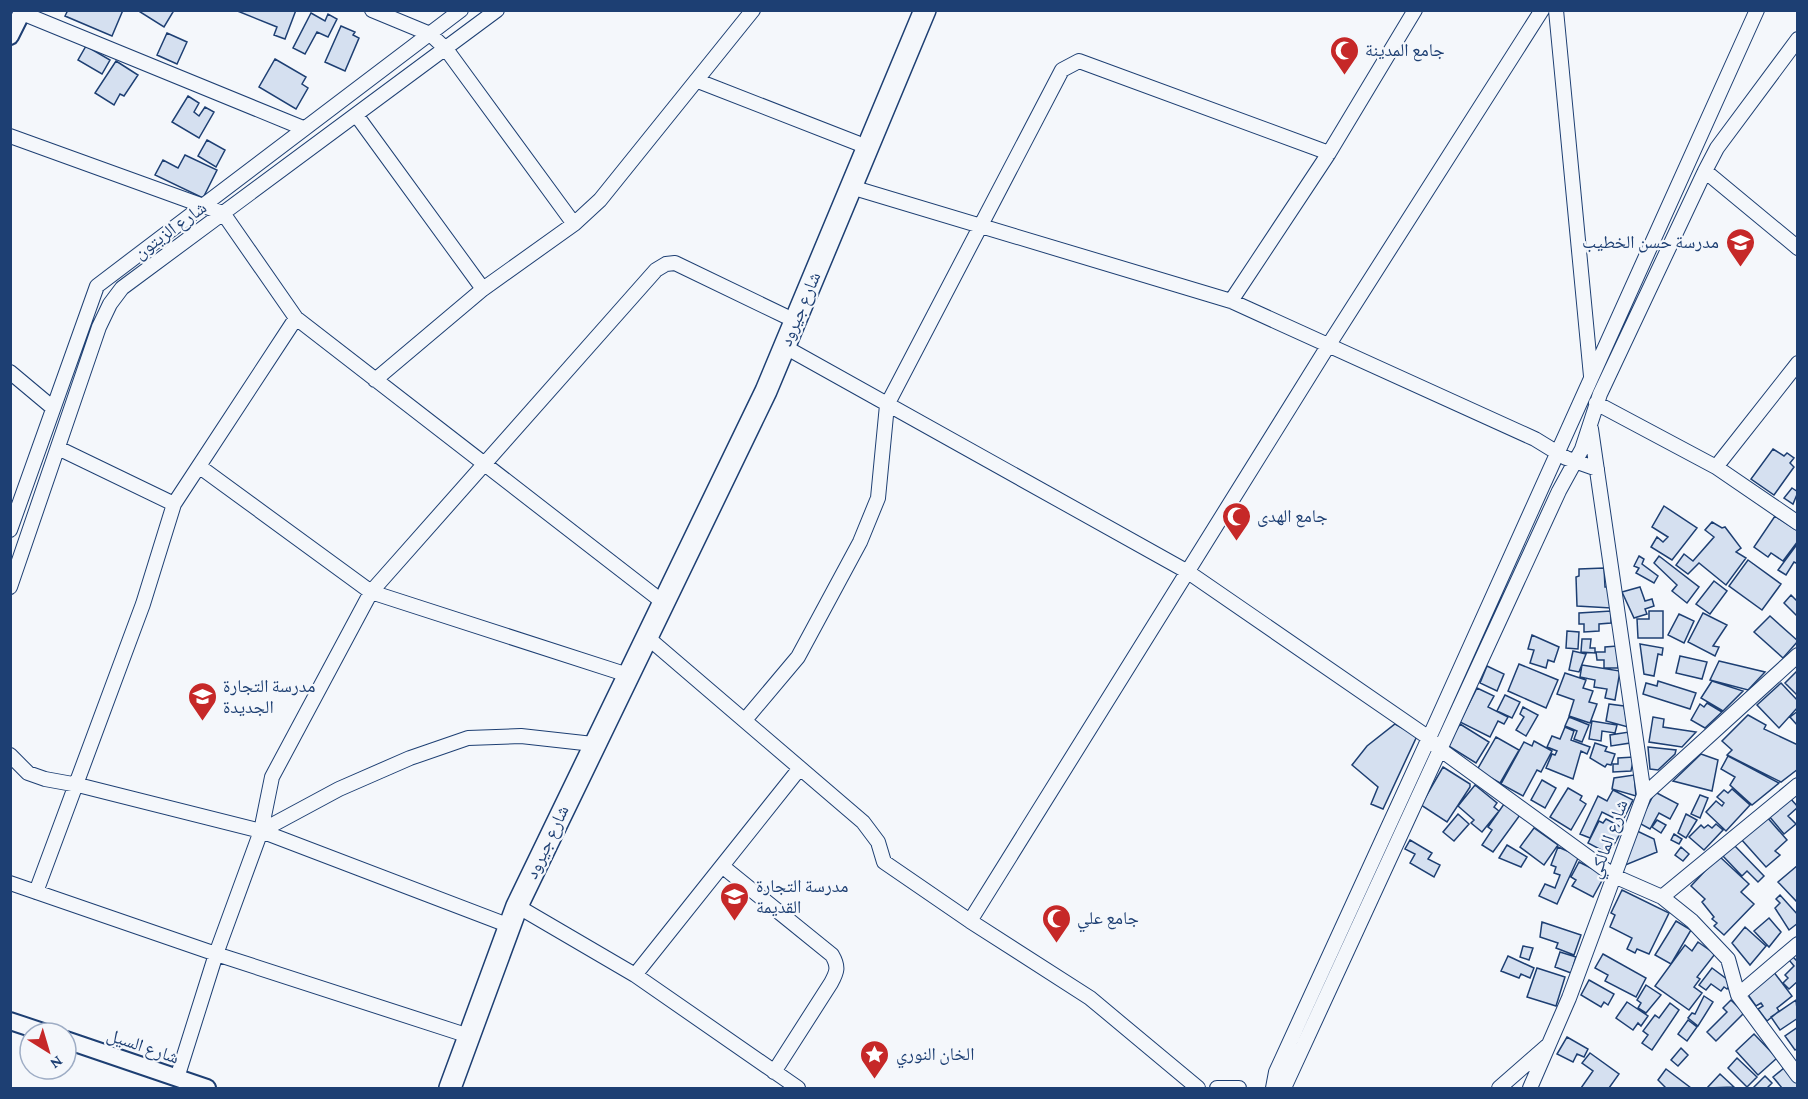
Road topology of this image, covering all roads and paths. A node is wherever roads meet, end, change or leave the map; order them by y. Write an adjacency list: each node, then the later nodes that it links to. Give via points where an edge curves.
1 (372, 10): 12 (street)
2 (461, 10): 12 (street, شارع الزيتون)
3 (497, 10): 15 (street, شارع الزيتون)
4 (753, 10): 16 (street)
5 (912, 10): 20 (main road, شارع جيرود)
6 (925, 10): 23 (main road, شارع جيرود)
7 (1415, 10): 21 (street)
8 (1542, 10): 33 (street)
9 (1556, 10): 37 (street)
10 (1758, 10): 37 (street)
11 (22, 12): 13 (street); 18 (street)
12 (430, 34): 15 (street); 18 (street, شارع الزيتون)
13 (10, 36)
14 (1797, 39): 22 (street, via 1717,148)
15 (446, 49): 17 (street, شارع الزيتون); 26 (street)
16 (698, 81): 20 (street); 26 (street, via 600,200)
17 (357, 116): 25 (street, شارع الزيتون); 29 (street)
18 (303, 128): 24 (street, شارع الزيتون)
19 (10, 136): 24 (street)
20 (857, 142): 31 (main road, شارع جيرود)
21 (1329, 153): 27 (street, via 1079,60 1062,70); 30 (street)
22 (1705, 171): 28 (street); 39 (street)
23 (851, 188): 27 (street); 34 (main road, شارع جيرود)
24 (201, 204): 25 (street); 41 (street, شارع الزيتون, via 97,286)
25 (223, 213): 32 (street); 44 (street, شارع الزيتون, via 122,288 110,304)
26 (574, 224): 29 (street)
27 (982, 226): 30 (street); 40 (street)
28 (1797, 248)
29 (483, 289): 38 (street)
30 (1231, 301): 33 (street)
31 (785, 316): 47 (street, via 675,263 666,264 656,270); 57 (main road, شارع جيرود)
32 (296, 318): 38 (street); 48 (street)
33 (1329, 346): 45 (street); 54 (street)
34 (785, 347): 40 (street); 57 (main road, شارع جيرود)
35 (1797, 363): 49 (street)
36 (10, 372): 41 (street)
37 (1592, 377): 42 (street)
38 (375, 381): 47 (street)
39 (1596, 403): 43 (street); 49 (street)
40 (887, 405): 54 (street); 61 (street, via 878,498 860,542 798,657)
41 (53, 408): 53 (street, شارع الزيتون)
42 (1573, 418): 43 (street); 45 (street)
43 (1590, 425): 46 (street); 50 (street)
44 (58, 448): 51 (street); 55 (street, شارع الزيتون)
45 (1558, 453): 46 (street); 62 (street)
46 (1575, 462): 50 (street); 64 (street)
47 (484, 463): 56 (street); 57 (street)
48 (200, 467): 51 (street); 56 (street)
49 (1716, 467): 52 (street)
50 (1597, 469): 69 (street)
51 (174, 504): 67 (street)
52 (1797, 523)
53 (10, 530)
54 (1188, 572): 62 (street); 77 (street)
55 (10, 587)
56 (371, 592): 60 (street); 70 (street, via 272,777)
57 (664, 603): 58 (main road, شارع جيرود)
58 (648, 637): 60 (main road, شارع جيرود); 61 (street)
59 (1797, 655): 69 (street, شارع المالكي)
60 (628, 675): 63 (main road, شارع جيرود)
61 (745, 720): 66 (street)
62 (1430, 738): 64 (street); 95 (street, via 1276,1072)
63 (593, 744): 70 (street, via 521,736 468,738 339,789); 76 (main road, شارع جيرود)
64 (1441, 750): 72 (street); 96 (street)
65 (10, 756): 67 (street, via 28,773)
66 (800, 768): 71 (street); 77 (street, via 863,822 878,842 884,862)
67 (78, 785): 70 (street); 74 (street)
68 (1797, 785): 75 (street)
69 (1644, 795): 72 (street, شارع المالكي)
70 (261, 831): 78 (street); 80 (street)
71 (722, 866): 81 (street); 86 (street, via 837,962 838,970 831,983)
72 (1614, 876): 75 (street); 84 (street, شارع المالكي)
73 (10, 883): 74 (street)
74 (36, 892): 80 (street)
75 (1662, 897): 82 (street, via 1692,921 1728,959)
76 (517, 906): 78 (main road, شارع جيرود); 81 (street)
77 (970, 921): 92 (street, via 1090,998)
78 (510, 926): 83 (main road, شارع جيرود)
79 (1797, 944): 82 (street)
80 (216, 954): 83 (street); 88 (street)
81 (635, 975): 86 (street)
82 (1738, 995): 87 (street)
83 (469, 1036): 90 (main road, شارع جيرود)
84 (1550, 1043): 97 (street); 98 (street, شارع المالكي)
85 (78, 1044): 88 (street, شارع السيل)
86 (774, 1072): 91 (street)
87 (1797, 1076)
88 (177, 1078): 89 (street, شارع السيل)
89 (207, 1089)
90 (450, 1089)
91 (798, 1089)
92 (1198, 1089)
93 (1217, 1089): 94 (street)
94 (1239, 1089)
95 (1273, 1089)
96 (1284, 1089)
97 (1499, 1089)
98 (1530, 1089)

